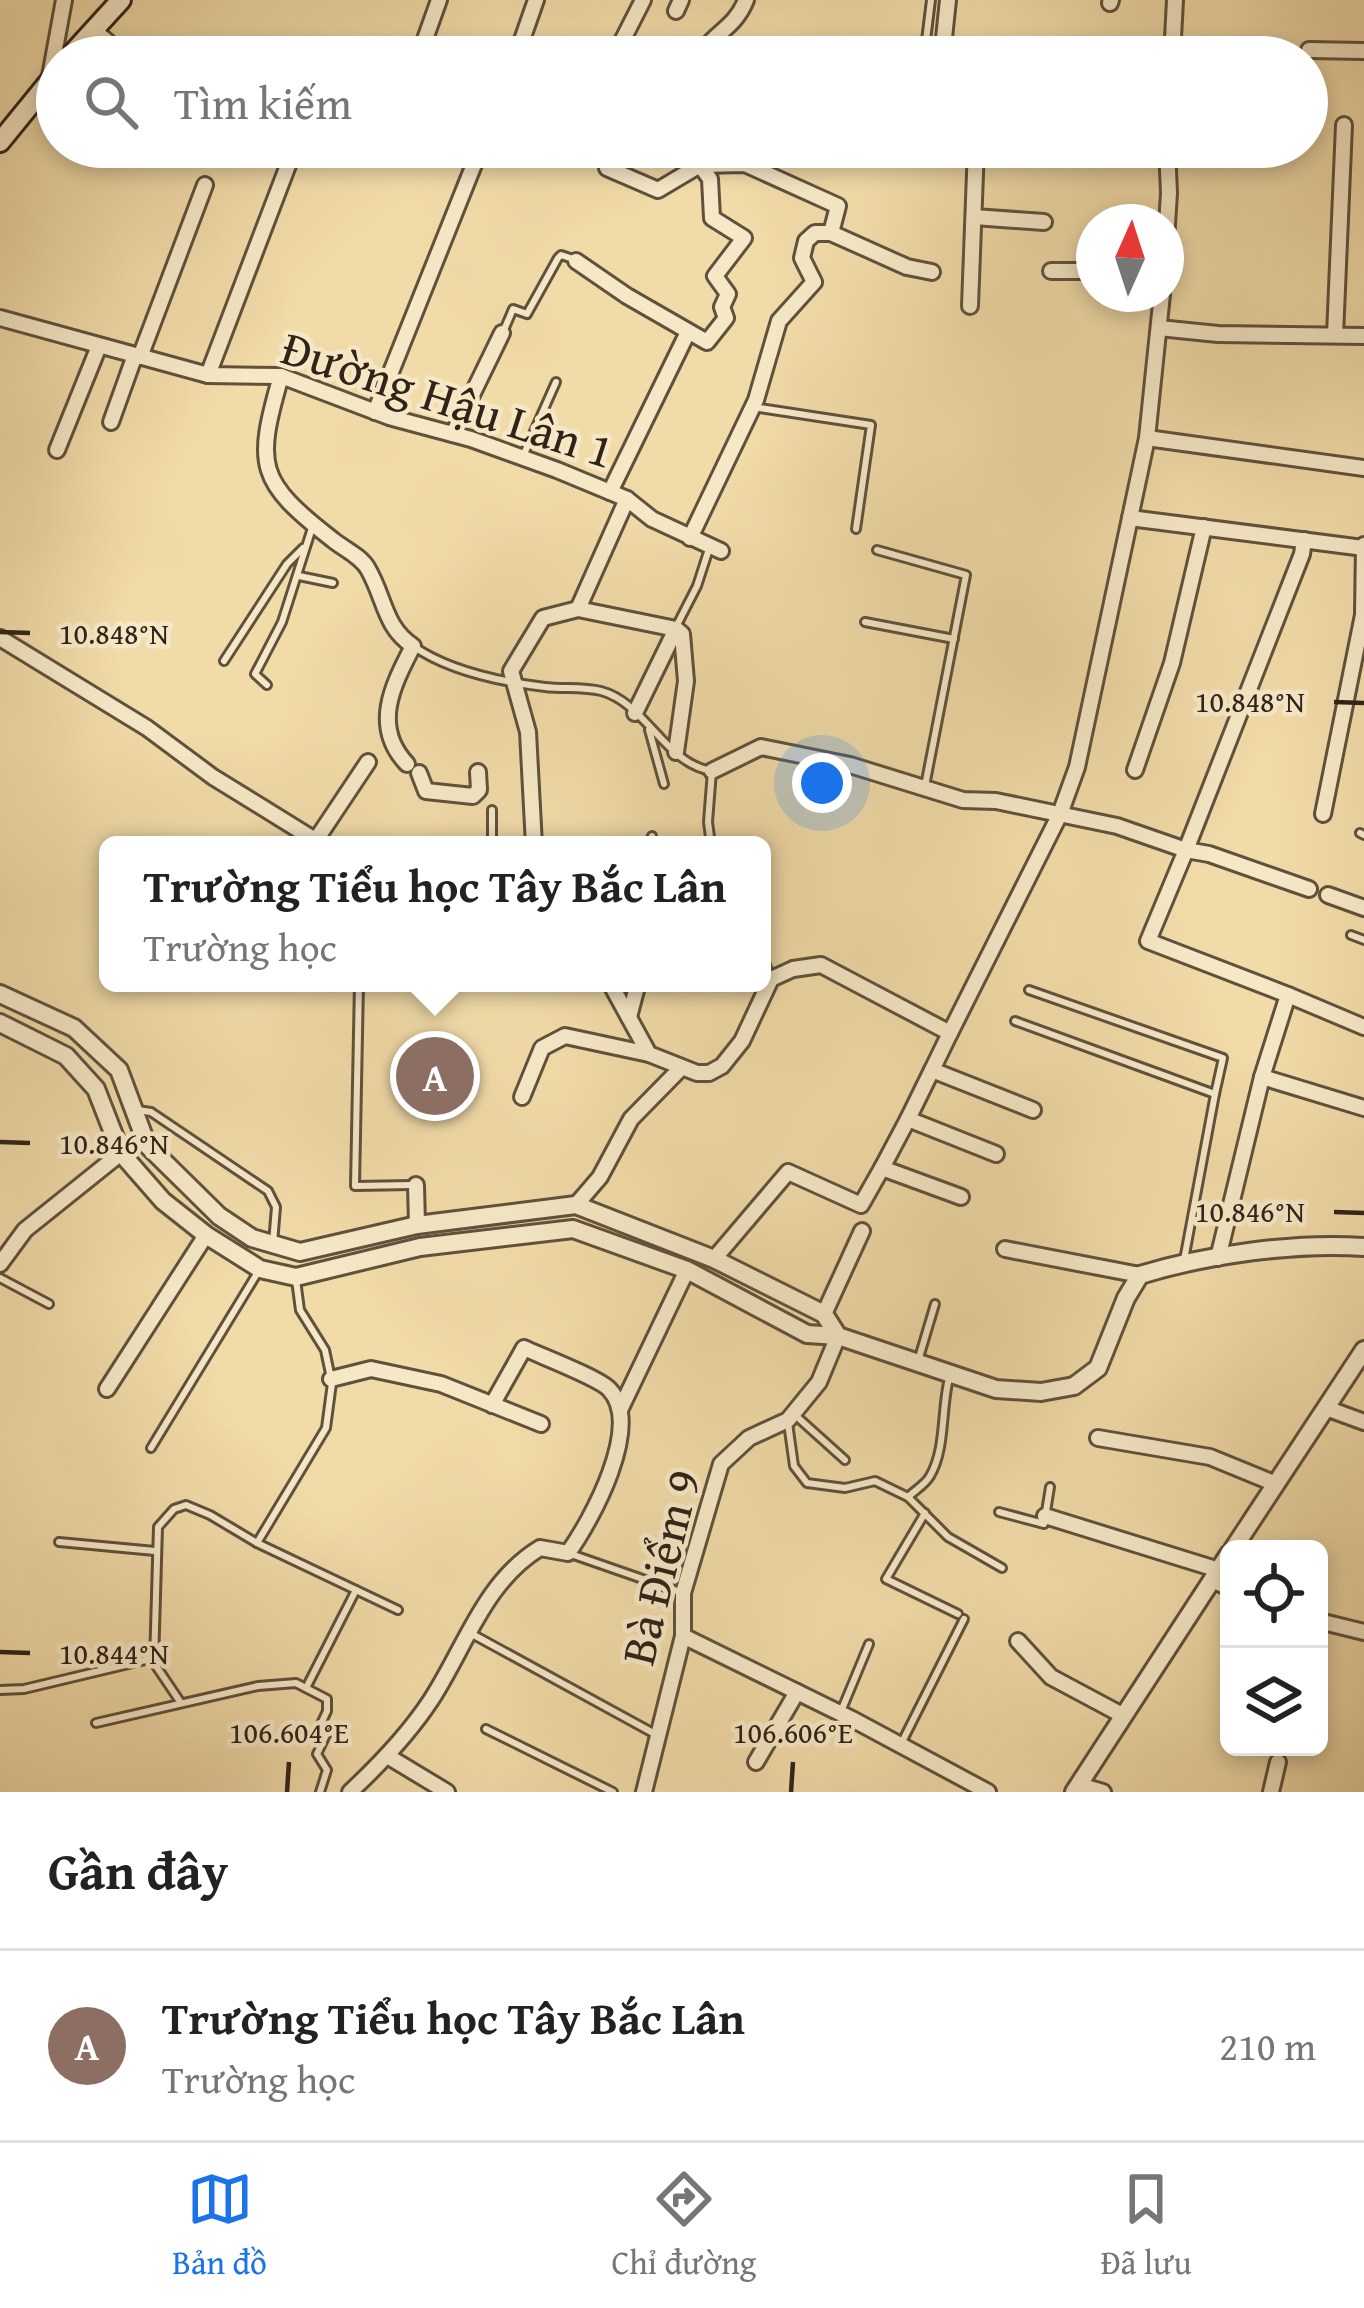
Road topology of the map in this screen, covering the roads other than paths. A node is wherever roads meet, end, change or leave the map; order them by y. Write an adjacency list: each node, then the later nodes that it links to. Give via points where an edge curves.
1 (121, 0): 10 (main road)
2 (439, 0): 14 (street)
3 (536, 0): 15 (street)
4 (643, 0): 16 (street)
5 (746, 0): 17 (street)
6 (931, 0): 18 (lane)
7 (948, 0): 19 (street)
8 (1175, 0): 20 (street)
9 (62, 1): 11 (street)
10 (94, 30): 12 (main road); 13 (street)
11 (58, 36)
12 (89, 36)
13 (101, 36)
14 (426, 36)
15 (523, 36)
16 (625, 36)
17 (717, 36)
18 (927, 36)
19 (944, 36)
20 (1173, 36)
21 (1328, 51): 22 (street)
22 (1364, 52)
23 (36, 98): 25 (main road)
24 (1343, 125): 49 (street)
25 (0, 142)
26 (287, 168): 54 (street)
27 (473, 168): 58 (street)
28 (607, 168): 29 (street, via 658,190)
29 (694, 168)
30 (703, 168): 48 (street, via 712,218 744,238 715,276 728,294 722,327 707,342)
31 (754, 168): 38 (street, via 838,206)
32 (975, 168): 36 (street)
33 (1167, 168): 35 (street)
34 (205, 185): 53 (street)
35 (1168, 204)
36 (974, 217): 37 (street); 43 (street)
37 (1043, 221)
38 (831, 233): 42 (street); 57 (street, via 814,233 803,248 814,282 779,321)
39 (576, 261): 47 (lane, via 561,255 527,314 513,309); 48 (street)
40 (1051, 271): 41 (street)
41 (1076, 271)
42 (932, 272)
43 (970, 306)
44 (1160, 312): 46 (street)
45 (4, 319): 50 (street); 52 (street, Đường Hậu Lân 1)
46 (1159, 328): 49 (street); 61 (street)
47 (502, 333): 60 (street)
48 (687, 334): 65 (street)
49 (1335, 335): 51 (street)
50 (0, 336)
51 (1364, 336)
52 (99, 346): 53 (street, Đường Hậu Lân 1); 62 (street)
53 (137, 356): 54 (street, Đường Hậu Lân 1); 59 (street)
54 (208, 375): 55 (street, Đường Hậu Lân 1)
55 (281, 376): 58 (street, Đường Hậu Lân 1); 68 (street, via 265,430 268,477)
56 (556, 382): 63 (lane)
57 (753, 407): 70 (lane, via 871,424); 71 (street)
58 (375, 412): 60 (street, Đường Hậu Lân 1)
59 (111, 422)
60 (453, 434): 63 (street, Đường Hậu Lân 1)
61 (1147, 438): 64 (street); 67 (street)
62 (57, 450)
63 (523, 458): 65 (street, Đường Hậu Lân 1)
64 (1364, 468)
65 (610, 491): 66 (street, Đường Hậu Lân 1)
66 (627, 499): 71 (street, Đường Hậu Lân 1); 79 (street)
67 (1130, 518): 69 (street); 99 (street)
68 (314, 524): 73 (lane); 85 (street, via 366,564 394,634)
69 (1204, 527): 72 (street); 93 (street, via 1172,663)
70 (856, 529)
71 (690, 538): 75 (street, Đường Hậu Lân 1)
72 (1304, 540): 74 (street); 106 (street)
73 (306, 545): 77 (lane); 86 (lane)
74 (1364, 546): 84 (street)
75 (715, 549): 81 (lane)
76 (877, 550): 83 (lane, via 965,575)
77 (299, 576): 78 (lane); 88 (lane, via 255,674)
78 (333, 583)
79 (578, 609): 81 (street); 87 (street, via 543,618 512,665)
80 (865, 622): 83 (lane)
81 (676, 628): 89 (street); 91 (street, via 686,681)
82 (0, 638): 101 (street)
83 (954, 639): 97 (lane)
84 (1361, 642): 100 (street)
85 (413, 646): 87 (lane, via 433,660); 95 (street, via 386,705 396,749 426,791 473,796)
86 (224, 661)
87 (513, 681): 89 (lane, via 602,691); 104 (street, via 528,731)
88 (267, 686)
89 (635, 713): 90 (lane)
90 (648, 726): 91 (lane); 96 (lane)
91 (676, 752): 94 (lane)
92 (368, 762): 102 (street)
93 (1135, 770)
94 (712, 771): 97 (street, via 761,747); 105 (lane)
95 (478, 772)
96 (664, 784)
97 (925, 786): 99 (street)
98 (492, 811): 103 (lane)
99 (1060, 814): 106 (street); 124 (street)
100 (1323, 814)
101 (309, 836)
102 (324, 836)
103 (492, 836)
104 (534, 836)
105 (710, 836)
106 (1186, 850): 107 (street); 119 (street, via 1148,941)
107 (1309, 889)
108 (1328, 895): 109 (street)
109 (1364, 908)
110 (1352, 935): 111 (lane)
111 (1364, 940)
112 (771, 979): 124 (street, via 821,965)
113 (1029, 990): 129 (lane, via 1223,1058)
114 (359, 992): 138 (lane, via 355,1186)
115 (615, 992): 120 (street)
116 (635, 992): 120 (street)
117 (765, 992): 126 (street, via 722,1066)
118 (0, 994): 132 (street, via 74,1028 119,1070)
119 (1288, 995): 123 (street); 128 (street)
120 (628, 1016): 125 (street)
121 (1016, 1021): 129 (lane)
122 (0, 1023): 135 (street, via 66,1056 96,1089)
123 (1364, 1027)
124 (950, 1033): 127 (street)
125 (649, 1054): 126 (street); 130 (street, via 565,1036 542,1048)
126 (681, 1068): 140 (street, via 631,1119)
127 (932, 1070): 133 (street); 134 (street)
128 (1262, 1076): 131 (street); 148 (street)
129 (1215, 1094): 150 (lane)
130 (522, 1097)
131 (1364, 1108)
132 (134, 1110): 144 (street, via 148,1144 184,1186 252,1238); 144 (lane, via 151,1112 268,1191 276,1208)
133 (1033, 1110)
134 (908, 1119): 136 (street); 137 (street)
135 (121, 1153): 143 (street); 151 (street, via 25,1230)
136 (996, 1154)
137 (882, 1168): 139 (street); 149 (street, via 861,1205 794,1173 781,1175)
138 (416, 1185): 141 (street)
139 (962, 1197)
140 (576, 1205): 141 (street); 149 (street)
141 (417, 1225): 144 (street, via 300,1252); 145 (street)
142 (862, 1231): 159 (street)
143 (206, 1235): 152 (street); 166 (street)
144 (273, 1244)
145 (420, 1247): 153 (street, via 573,1229); 155 (street)
146 (1364, 1247): 148 (street)
147 (1005, 1249): 154 (street)
148 (1218, 1258): 150 (street)
149 (714, 1259): 159 (street)
150 (1183, 1263): 154 (street)
151 (0, 1264)
152 (260, 1268): 155 (street); 174 (lane)
153 (687, 1270): 160 (street, via 807,1334); 169 (street)
154 (1139, 1275): 164 (street, via 1098,1368 1073,1386 996,1389)
155 (296, 1276): 165 (lane, via 300,1310 325,1350)
156 (0, 1278): 157 (lane)
157 (50, 1304)
158 (934, 1304): 162 (lane)
159 (824, 1314): 160 (street)
160 (838, 1336): 162 (street); 170 (street, Bà Điểm 9, via 819,1382)
161 (1364, 1350): 163 (street)
162 (916, 1364): 164 (street)
163 (1358, 1370): 168 (street)
164 (950, 1375): 178 (lane, via 932,1474)
165 (331, 1378): 167 (street, via 371,1369); 184 (lane, via 326,1428)
166 (107, 1389)
167 (492, 1405): 169 (street, via 524,1348 609,1388); 172 (street)
168 (1326, 1408): 171 (street); 176 (street)
169 (620, 1410): 186 (street, via 607,1484)
170 (790, 1417): 175 (lane); 178 (lane, via 794,1466 807,1483 845,1488 875,1481); 191 (street, Bà Điểm 9, via 721,1464)
171 (1364, 1422)
172 (541, 1424)
173 (1098, 1438): 176 (street, via 1210,1457)
174 (152, 1448)
175 (845, 1460)
176 (1276, 1484): 182 (street)
177 (1050, 1486): 181 (lane)
178 (908, 1497): 180 (lane)
179 (999, 1512): 181 (lane, via 1044,1524)
180 (925, 1513): 188 (lane, via 948,1537); 209 (lane, via 886,1579 961,1616)
181 (1045, 1516): 187 (street)
182 (1241, 1540)
183 (59, 1541): 185 (lane)
184 (256, 1543): 185 (lane, via 186,1505 158,1527); 190 (lane)
185 (155, 1551): 199 (lane)
186 (568, 1553): 191 (lane); 195 (street, via 540,1548 519,1561)
187 (1220, 1567)
188 (1003, 1568)
189 (1220, 1574): 205 (street)
190 (357, 1589): 192 (lane); 200 (lane)
191 (683, 1593): 196 (street, Bà Điểm 9)
192 (398, 1610)
193 (1328, 1623): 194 (street)
194 (1364, 1632)
195 (470, 1633): 208 (lane); 210 (street)
196 (683, 1636): 202 (street); 208 (street, Bà Điểm 9)
197 (1018, 1641): 205 (street, via 1051,1677)
198 (869, 1644): 204 (lane)
199 (154, 1658): 201 (lane); 203 (lane)
200 (305, 1688): 203 (lane, via 258,1686); 214 (lane, via 327,1700)
201 (0, 1690)
202 (797, 1692): 204 (street); 211 (street)
203 (182, 1704): 206 (lane)
204 (840, 1713): 209 (street)
205 (1124, 1716): 213 (street)
206 (96, 1723)
207 (486, 1730): 217 (lane)
208 (658, 1735): 218 (street, Bà Điểm 9)
209 (901, 1745): 219 (street)
210 (388, 1757): 215 (street); 216 (street)
211 (756, 1762)
212 (1278, 1762): 221 (street)
213 (1077, 1788): 220 (street)
214 (320, 1792)
215 (350, 1792)
216 (447, 1792)
217 (613, 1792)
218 (644, 1792)
219 (988, 1792)
220 (1103, 1792)
221 (1271, 1792)

